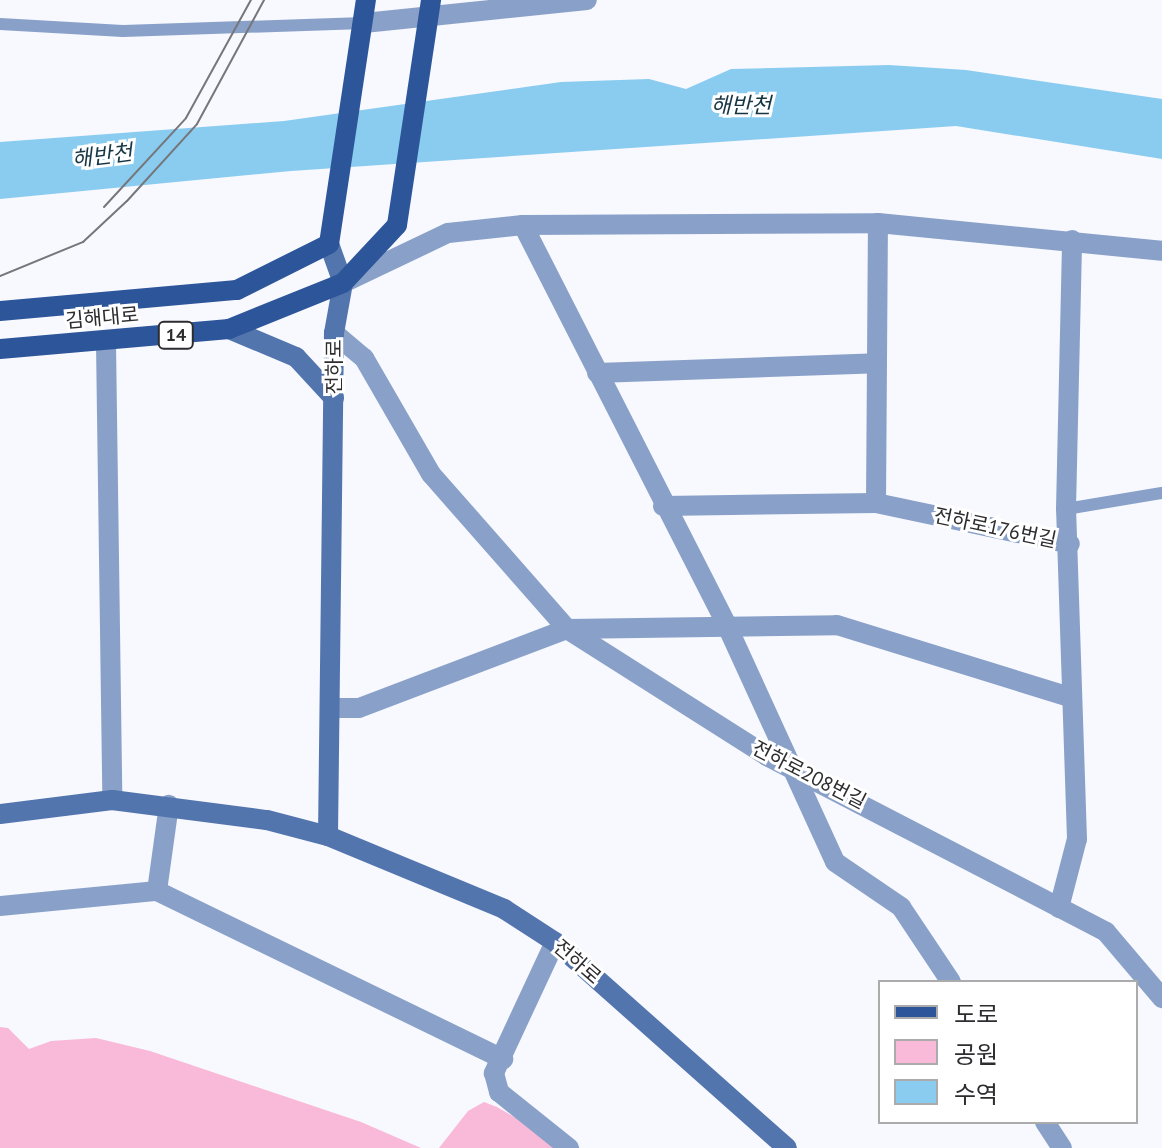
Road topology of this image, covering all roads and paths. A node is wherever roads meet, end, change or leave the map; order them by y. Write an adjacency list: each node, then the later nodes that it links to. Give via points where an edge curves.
1 (366, 0): 4 (main road)
2 (587, 0): 3 (street)
3 (431, 9): 4 (street); 11 (main road, 14, via 397,225)
4 (364, 23): 5 (lane, via 123,31); 9 (main road)
5 (0, 24)
6 (878, 223): 7 (street); 8 (street); 17 (street)
7 (523, 225): 11 (street, via 448,233); 18 (street)
8 (1072, 240): 10 (street); 23 (street, 전하로176번길)
9 (329, 244): 11 (main road); 12 (main road, 김해대로, via 237,290)
10 (1162, 251)
11 (343, 283): 13 (main road, 김해대로 / 14); 14 (main road, 전하로)
12 (0, 311)
13 (229, 329): 15 (main road, 김해대로 / 14); 19 (main road, via 296,357)
14 (334, 333): 19 (main road, 전하로); 26 (street, 전하로208번길, via 364,358 431,474)
15 (106, 343): 16 (main road, 김해대로 / 14); 30 (street)
16 (0, 349)
17 (877, 363): 18 (street); 21 (street)
18 (597, 373): 22 (street)
19 (334, 398): 28 (main road, 전하로)
20 (1162, 493): 23 (lane)
21 (876, 503): 22 (street, 전하로176번길); 24 (street, 전하로176번길)
22 (663, 506): 25 (street)
23 (1066, 509): 24 (street, 전하로176번길)
24 (1070, 544): 27 (street)
25 (728, 628): 26 (street); 27 (street, via 837,625); 29 (street)
26 (567, 629): 28 (street, via 359,708); 29 (street, 전하로208번길, via 767,756)
27 (1069, 697): 36 (street, via 1077,839)
28 (330, 708): 33 (main road, 전하로)
29 (793, 766): 36 (street, 전하로208번길); 38 (street, via 835,862 901,907)
30 (112, 800): 31 (main road, 전하로); 32 (main road, 전하로)
31 (169, 805): 33 (main road, 전하로); 34 (street)
32 (0, 814)
33 (328, 836): 37 (main road, 전하로, via 504,909)
34 (157, 891): 35 (street); 40 (street)
35 (0, 906)
36 (1059, 908): 39 (street, 전하로208번길, via 1106,932)
37 (555, 942): 40 (street); 43 (main road, 전하로)
38 (950, 980)
39 (1162, 998)
40 (503, 1059): 42 (street, via 494,1073 499,1092)
41 (1046, 1124): 44 (street)
42 (569, 1148)
43 (787, 1148)
44 (1062, 1148)

